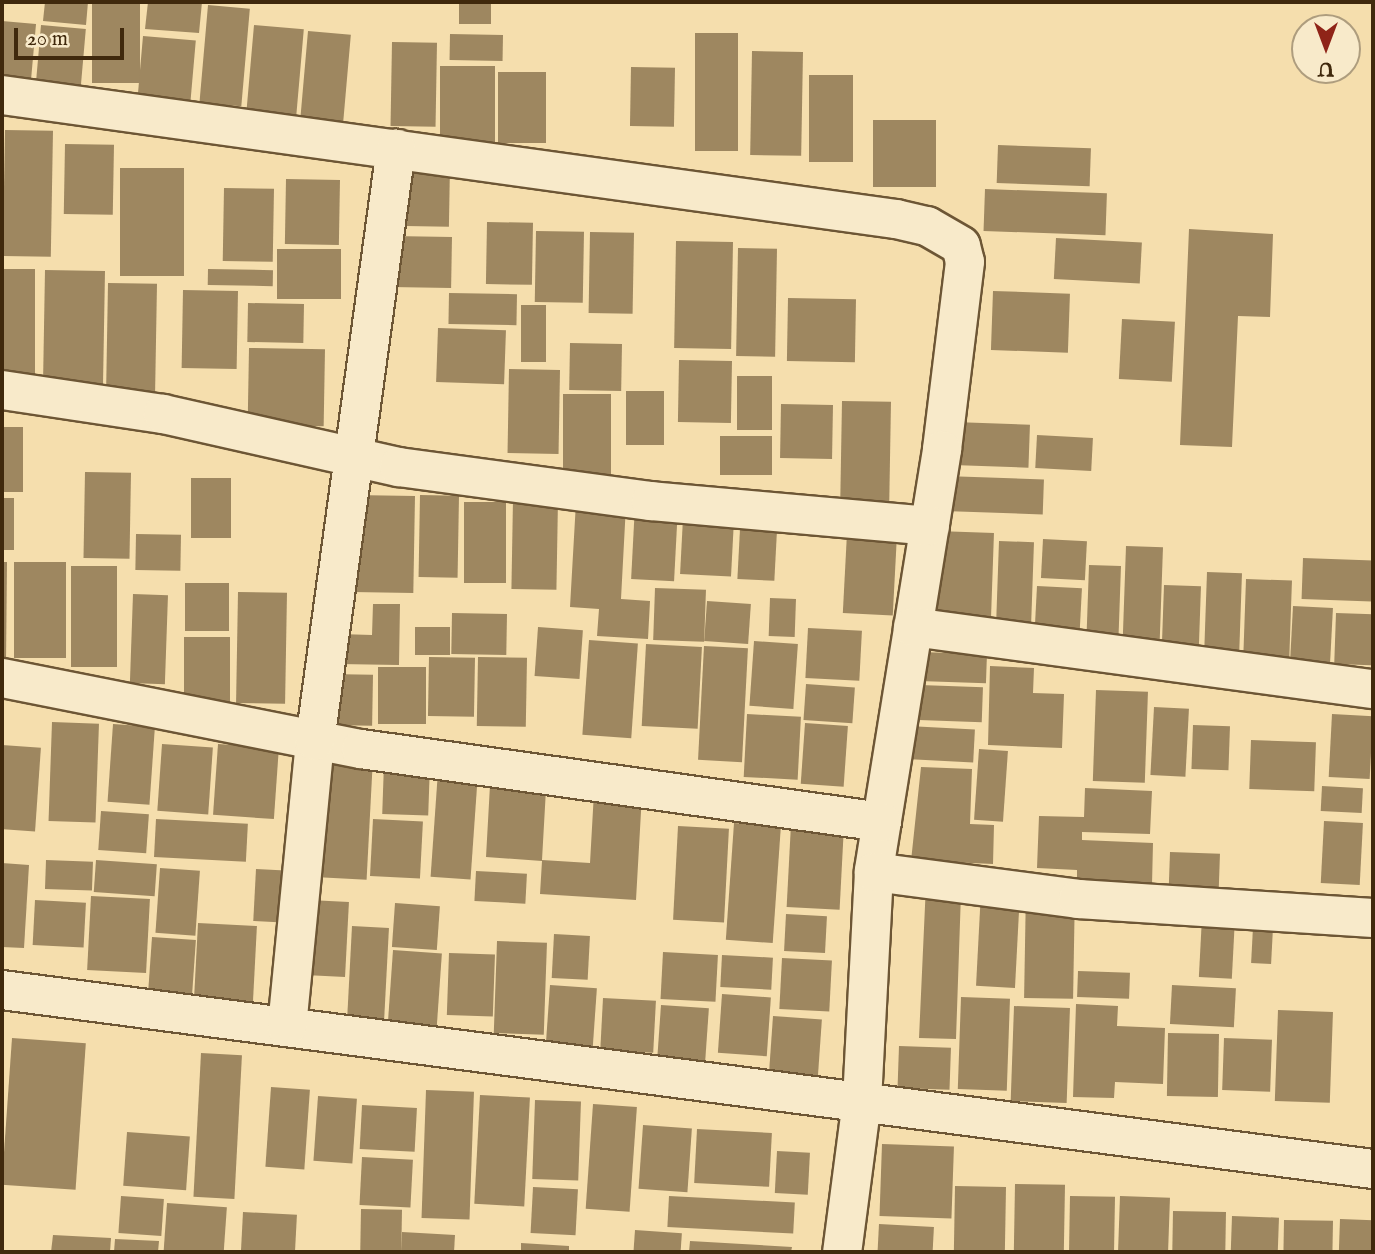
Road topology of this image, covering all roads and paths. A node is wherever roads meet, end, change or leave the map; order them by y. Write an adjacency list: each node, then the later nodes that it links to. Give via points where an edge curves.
1 (2, 95): 2 (street)
2 (396, 149): 4 (street); 5 (street, via 896,219 949,236 965,262)
3 (2, 390): 4 (street, via 163,414)
4 (356, 460): 5 (street, via 651,501); 9 (street)
5 (930, 526): 6 (street)
6 (913, 627): 8 (street); 10 (street)
7 (2, 678): 9 (street)
8 (1373, 689)
9 (315, 741): 10 (street); 14 (street)
10 (882, 821): 11 (street)
11 (874, 872): 12 (street, via 1078,899); 15 (street)
12 (1373, 918)
13 (2, 990): 14 (street)
14 (287, 1027): 15 (street)
15 (862, 1101): 16 (street); 17 (street)
16 (1373, 1169)
17 (842, 1252)

